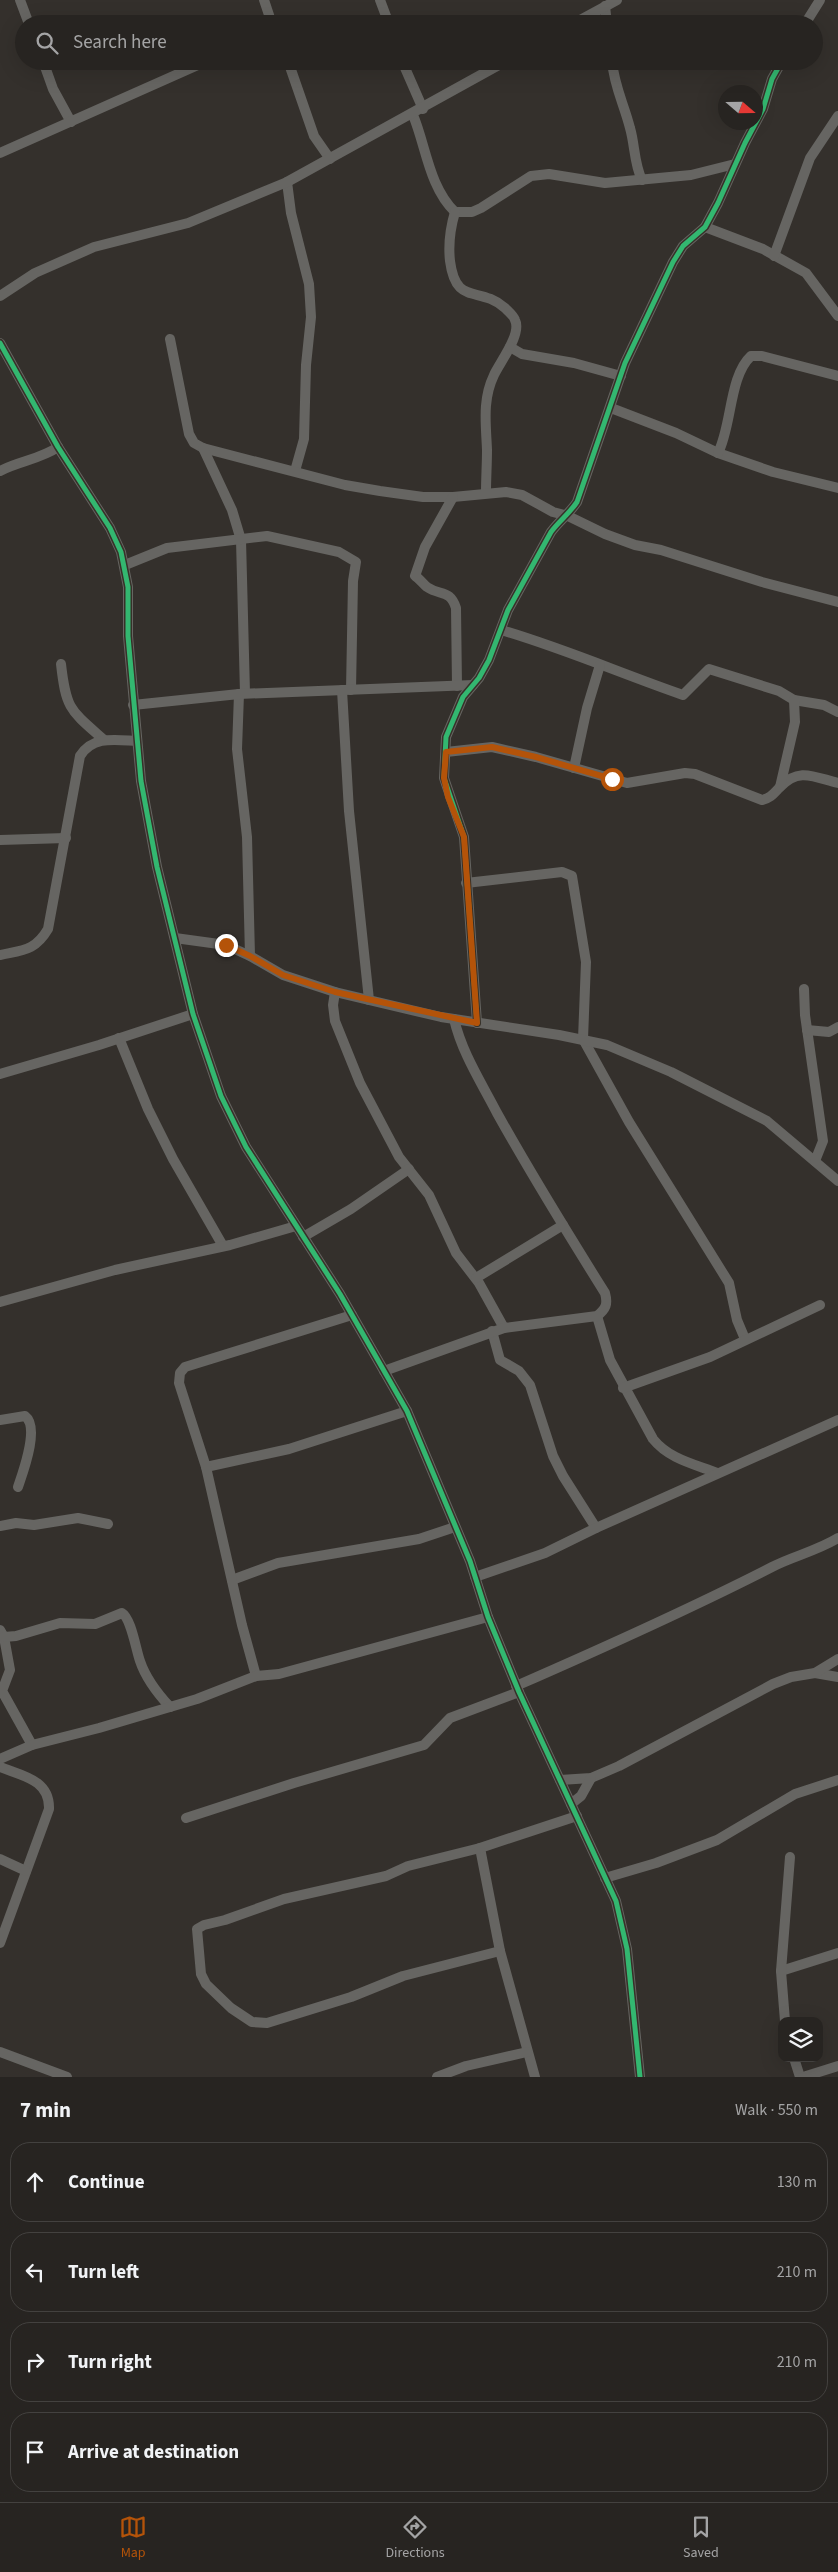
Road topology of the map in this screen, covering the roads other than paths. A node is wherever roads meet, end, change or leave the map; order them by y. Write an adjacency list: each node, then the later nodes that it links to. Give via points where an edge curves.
1 (20, 0): 7 (street)
2 (264, 0): 8 (street)
3 (380, 0): 9 (street)
4 (617, 0): 6 (street)
5 (820, 0): 12 (street)
6 (605, 6): 10 (street); 11 (street)
7 (26, 15)
8 (269, 15)
9 (386, 15)
10 (589, 15)
11 (606, 15)
12 (811, 15)
13 (46, 70): 23 (street)
14 (187, 70): 23 (street)
15 (291, 70): 25 (street, via 314,136)
16 (406, 70): 20 (street)
17 (490, 70): 20 (street)
18 (612, 70): 27 (street, via 630,126)
19 (777, 70): 26 (street, via 763,109)
20 (423, 109): 21 (street)
21 (412, 115): 25 (street); 29 (street, via 422,136 429,167 449,207)
22 (838, 116): 31 (street, via 810,158)
23 (71, 122): 24 (street)
24 (0, 153)
25 (330, 159): 28 (street)
26 (735, 164): 27 (street, via 691,175); 30 (street)
27 (642, 180): 29 (street, via 605,183 549,174 531,176 481,208 472,212)
28 (287, 182): 32 (street, via 188,223 94,247 35,272); 46 (street, via 290,213 309,284 311,317 304,440)
29 (455, 212): 36 (street, via 449,230 449,248 456,286 496,301 509,312 516,320 517,328)
30 (705, 226): 31 (street); 37 (street, via 683,246 672,262)
31 (774, 256): 33 (street, via 806,273)
32 (0, 296)
33 (838, 316)
34 (170, 339): 41 (street, via 189,434 194,443)
35 (0, 343): 40 (street)
36 (510, 347): 37 (street, via 522,354); 48 (street, via 493,376 484,414)
37 (621, 376): 39 (street)
38 (838, 376): 43 (street, via 751,356 739,378 724,442)
39 (611, 408): 43 (street); 50 (street, via 584,486)
40 (58, 447): 45 (street); 52 (street, via 110,528)
41 (203, 448): 42 (street); 44 (street)
42 (220, 451): 44 (street); 46 (street)
43 (718, 453): 47 (street, via 772,472)
44 (210, 462): 51 (street, via 232,510)
45 (0, 471)
46 (295, 472): 49 (street, via 380,491)
47 (838, 488)
48 (486, 492): 49 (street); 50 (street, via 522,495 553,512)
49 (453, 497): 58 (street, via 426,548 416,576 427,587 453,600 456,608)
50 (568, 516): 53 (street, via 635,545); 54 (street, via 551,532 508,610)
51 (241, 540): 52 (street, via 167,548); 59 (street, via 267,536 288,539 339,552 356,562); 60 (street)
52 (125, 565): 62 (street)
53 (838, 602)
54 (501, 630): 56 (street, via 537,640); 57 (street, via 490,660)
55 (61, 664): 64 (street, via 69,706)
56 (600, 665): 61 (street, via 683,695 709,669 779,691); 67 (street)
57 (473, 685): 58 (street); 66 (street, via 454,715 446,737)
58 (458, 686): 59 (street)
59 (346, 690): 60 (street); 78 (street, via 349,811)
60 (242, 693): 62 (street); 75 (street, via 237,749 247,837)
61 (794, 700): 63 (street, via 824,705); 69 (street, via 794,722)
62 (133, 705): 65 (street)
63 (838, 712)
64 (103, 739): 65 (street); 70 (street, via 84,748 80,756)
65 (137, 741): 73 (street, via 157,867)
66 (446, 752): 67 (street, via 492,747); 72 (street, via 444,778 464,837)
67 (574, 768): 69 (street, via 627,783 695,774 762,800 770,798)
68 (838, 783): 69 (street, via 801,774 791,776)
69 (780, 787)
70 (66, 838): 71 (street); 74 (street, via 48,929 34,947)
71 (0, 840)
72 (466, 883): 81 (street); 85 (street, via 562,872 572,876 586,962)
73 (175, 938): 75 (street, via 210,941); 79 (street)
74 (0, 955)
75 (250, 956): 77 (street, via 283,975)
76 (804, 989): 83 (street)
77 (335, 992): 78 (street); 88 (street, via 335,1021 348,1057 399,1156)
78 (369, 1000): 80 (street)
79 (193, 1014): 84 (street); 91 (street, via 232,1122)
80 (454, 1019): 81 (street); 90 (street, via 459,1041 474,1070)
81 (477, 1023): 85 (street)
82 (838, 1027): 83 (street, via 829,1032)
83 (808, 1030): 87 (street, via 823,1140)
84 (119, 1038): 86 (street); 93 (street, via 148,1110)
85 (582, 1039): 87 (street, via 638,1057 740,1106 787,1136); 101 (street, via 634,1131 729,1283)
86 (0, 1074)
87 (815, 1161): 89 (street)
88 (409, 1169): 92 (street); 94 (street, via 429,1195 456,1253)
89 (838, 1181)
90 (563, 1225): 94 (street); 98 (street, via 605,1293 605,1309)
91 (296, 1226): 92 (street); 93 (street)
92 (303, 1238): 97 (street)
93 (224, 1246): 95 (street, via 115,1270)
94 (476, 1278): 99 (street)
95 (0, 1302)
96 (820, 1305): 101 (street)
97 (352, 1315): 102 (street); 107 (street, via 186,1367 180,1373 180,1383)
98 (597, 1316): 99 (street); 103 (street, via 610,1360)
99 (504, 1328): 100 (street)
100 (492, 1331): 102 (street); 113 (street, via 500,1360 519,1371 530,1385 553,1456)
101 (745, 1339): 103 (street, via 710,1357)
102 (384, 1371): 104 (street)
103 (624, 1388): 108 (street, via 661,1450)
104 (408, 1411): 107 (street, via 289,1449); 112 (street)
105 (0, 1420): 109 (street, via 24,1416 30,1423 28,1459)
106 (838, 1420): 108 (street)
107 (206, 1467): 116 (street)
108 (718, 1473): 113 (street)
109 (18, 1487)
110 (108, 1524): 111 (street, via 78,1518)
111 (0, 1526)
112 (455, 1527): 115 (street); 116 (street, via 419,1539 278,1563)
113 (596, 1528): 115 (street, via 544,1553)
114 (838, 1538): 123 (street)
115 (475, 1577): 117 (street)
116 (232, 1580): 121 (street)
117 (488, 1618): 121 (street, via 288,1672); 123 (street)
118 (2, 1633): 124 (street, via 16,1636 60,1623 95,1624 122,1614 128,1621 145,1674); 125 (street, via 10,1670 2,1691)
119 (838, 1659): 120 (street)
120 (815, 1673): 122 (street); 128 (street, via 773,1684)
121 (256, 1676): 124 (street, via 198,1700)
122 (838, 1677)
123 (517, 1689): 129 (street); 133 (street, via 450,1718 424,1745)
124 (170, 1706): 125 (street)
125 (32, 1745): 126 (street)
126 (0, 1759)
127 (0, 1766): 137 (street, via 36,1782 49,1797 49,1809)
128 (591, 1778): 129 (street); 131 (street, via 581,1796)
129 (560, 1780): 131 (street)
130 (838, 1780): 138 (street, via 795,1794 717,1840)
131 (571, 1804): 132 (street)
132 (577, 1816): 134 (street); 138 (street)
133 (186, 1818)
134 (480, 1848): 140 (street); 140 (street, via 408,1866 386,1876 284,1899 199,1927 202,1974 206,1984 231,2008 252,2022 267,2023 351,1997 403,1976)
135 (790, 1856): 142 (street)
136 (0, 1859): 137 (street)
137 (26, 1871): 139 (street)
138 (605, 1878): 152 (street, via 616,1902 627,1949)
139 (0, 1943)
140 (500, 1952): 145 (street)
141 (838, 1953): 142 (street)
142 (781, 1971): 143 (street)
143 (785, 2017)
144 (0, 2052): 148 (street)
145 (528, 2052): 150 (street, via 466,2066); 151 (street)
146 (795, 2062): 153 (street)
147 (838, 2066): 153 (street)
148 (54, 2074): 149 (street)
149 (67, 2077)
150 (437, 2077)
151 (535, 2077)
152 (640, 2077)
153 (801, 2077)

